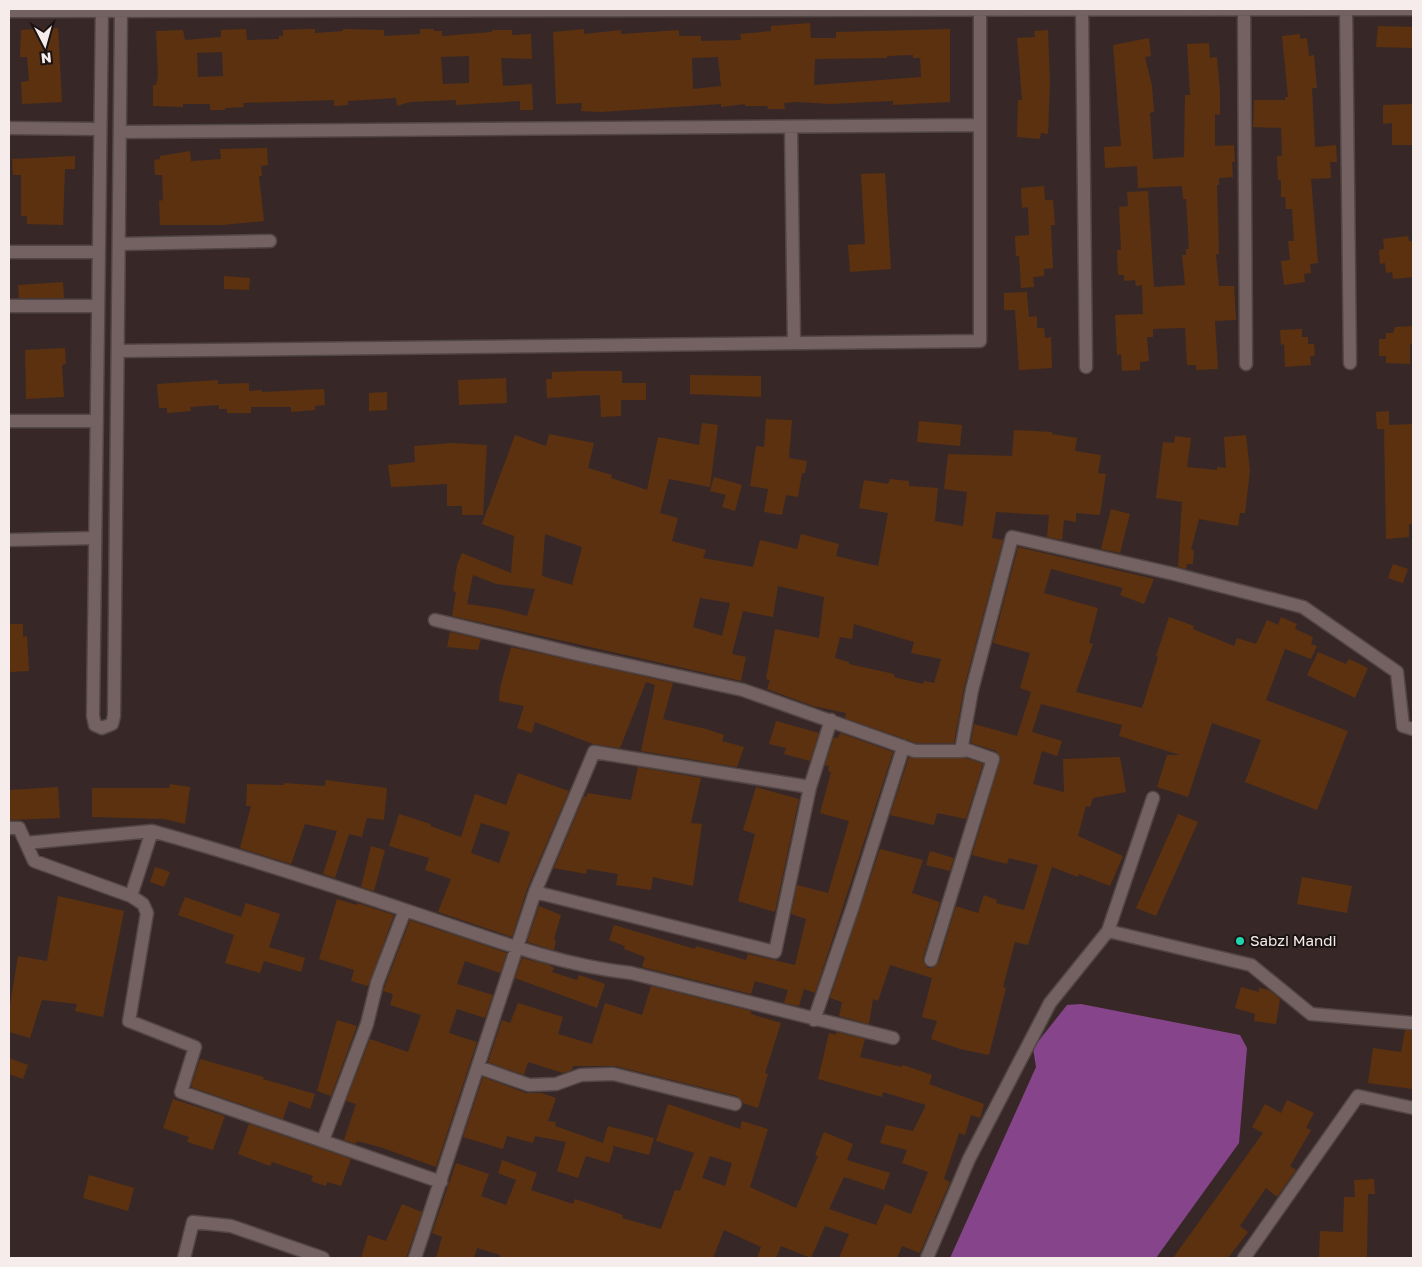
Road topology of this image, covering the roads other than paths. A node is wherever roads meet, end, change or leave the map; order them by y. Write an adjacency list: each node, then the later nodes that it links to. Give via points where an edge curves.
1 (980, 9): 6 (street); 7 (street); 9 (street)
2 (1244, 9): 3 (street); 7 (street); 23 (street)
3 (1346, 9): 4 (street); 22 (street)
4 (1413, 9)
5 (102, 10): 6 (street); 8 (street); 12 (street)
6 (121, 10): 13 (street)
7 (1082, 10): 24 (street)
8 (9, 11)
9 (980, 125): 10 (street); 20 (street, via 980,341)
10 (790, 127): 13 (street); 20 (street)
11 (9, 128): 12 (street)
12 (99, 129): 17 (street)
13 (120, 132): 15 (street)
14 (270, 241): 15 (street)
15 (119, 244): 21 (street)
16 (9, 252): 17 (street)
17 (99, 252): 19 (street)
18 (9, 306): 19 (street)
19 (98, 306): 26 (street)
20 (794, 343): 21 (street)
21 (118, 351): 27 (street, via 114,716 112,724 102,728 95,724 93,716)
22 (1350, 363)
23 (1246, 364)
24 (1086, 367)
25 (9, 421): 26 (street)
26 (97, 421): 27 (street)
27 (95, 538): 28 (street)
28 (9, 540)
29 (436, 620): 30 (street, via 743,690)
30 (830, 720): 32 (street); 34 (street)
31 (1413, 729): 33 (street, via 1403,726 1397,672 1303,607 1012,537 972,690)
32 (902, 746): 33 (street, via 915,751); 45 (street, via 854,906)
33 (961, 751): 44 (street, via 993,759)
34 (810, 787): 39 (street, via 594,752); 39 (street, via 775,952)
35 (1153, 798): 42 (street)
36 (9, 828): 38 (street, via 19,828)
37 (152, 831): 38 (street); 40 (street); 41 (street, via 258,860)
38 (26, 843): 40 (street, via 34,861)
39 (535, 892): 43 (street)
40 (131, 896): 51 (street, via 144,904 147,913 129,1021 195,1047 181,1092)
41 (405, 910): 43 (street); 51 (street, via 376,983 366,1024)
42 (1108, 931): 46 (street, via 1251,966 1311,1014); 56 (street, via 1050,1003 969,1159)
43 (517, 948): 45 (street, via 595,969 631,973); 48 (street)
44 (931, 960)
45 (814, 1020): 47 (street)
46 (1413, 1023)
47 (893, 1038)
48 (478, 1067): 49 (street, via 529,1085 556,1084 581,1074 613,1074); 52 (street)
49 (735, 1104)
50 (1413, 1108): 57 (street, via 1358,1096)
51 (323, 1140): 52 (street)
52 (442, 1182): 55 (street)
53 (184, 1258): 54 (street, via 193,1222 231,1226)
54 (323, 1258)
55 (415, 1258)
56 (927, 1258)
57 (1244, 1258)

